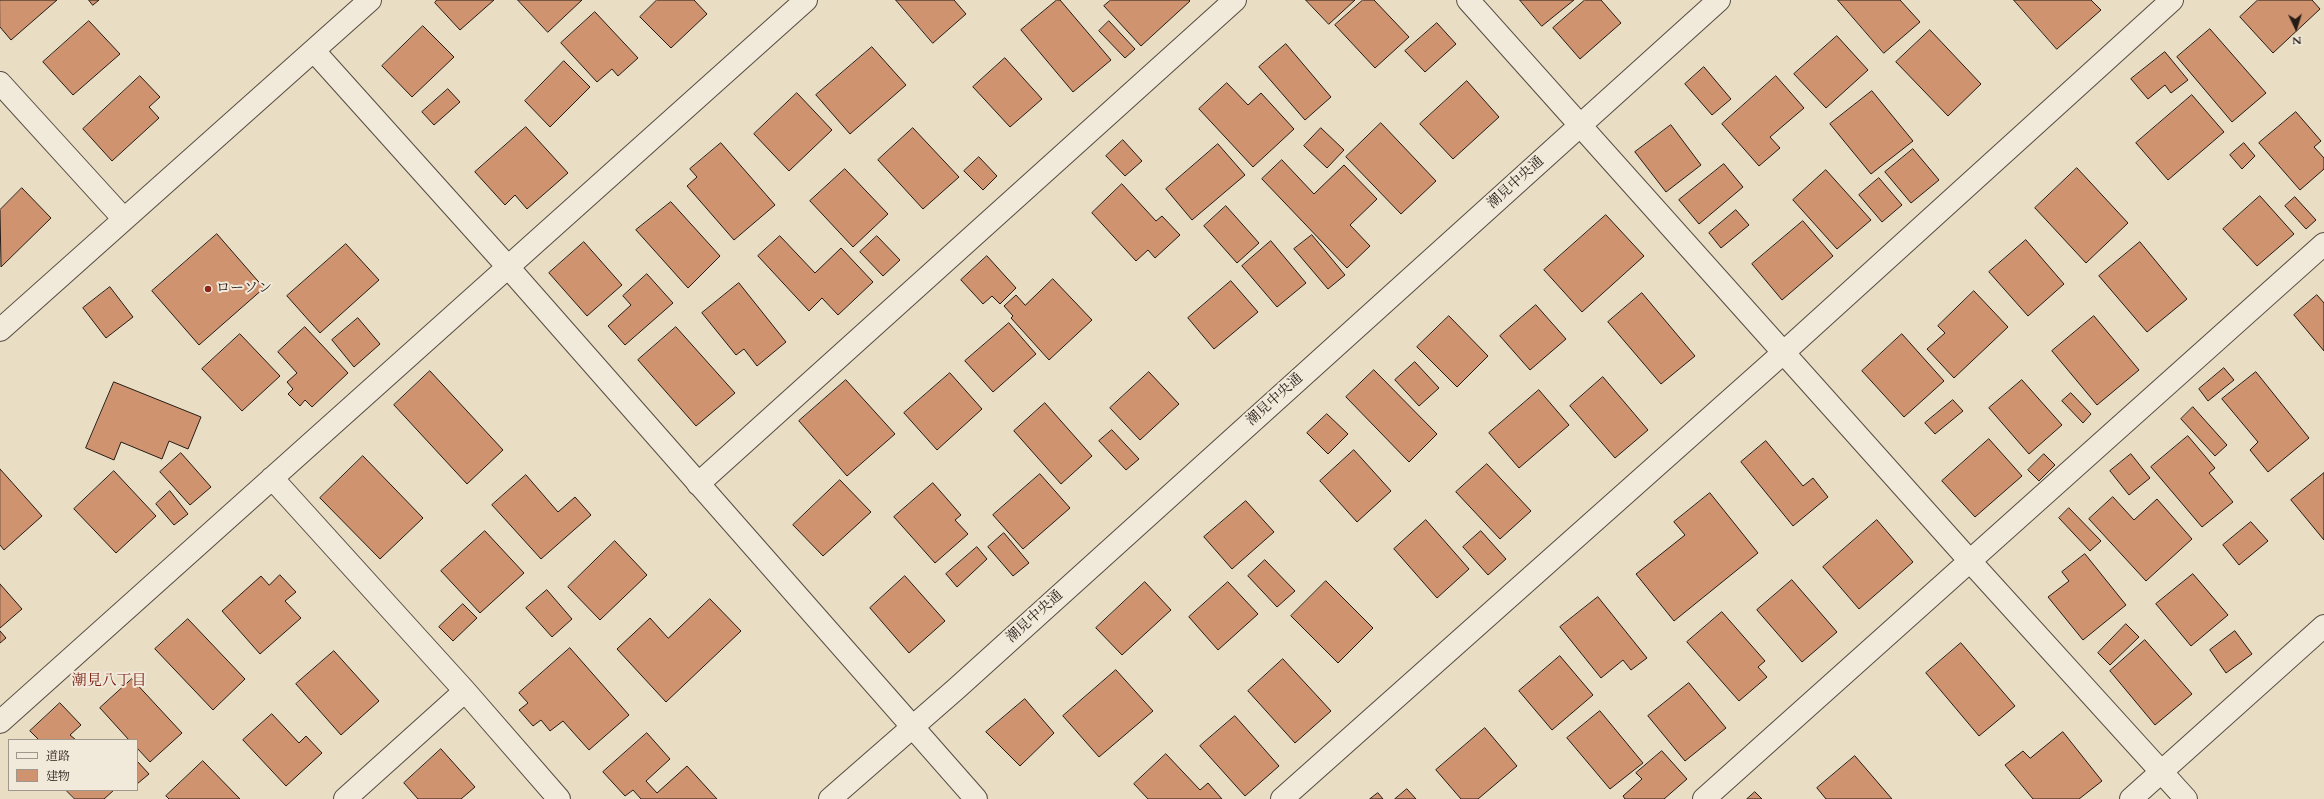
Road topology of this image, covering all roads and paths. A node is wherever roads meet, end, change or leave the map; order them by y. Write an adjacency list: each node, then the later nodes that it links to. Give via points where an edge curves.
1 (370, 0): 7 (street)
2 (806, 0): 12 (street)
3 (1235, 0): 16 (street)
4 (1468, 0): 9 (street)
5 (1719, 0): 9 (street, 潮見中央通)
6 (2172, 0): 14 (street)
7 (314, 51): 10 (street); 12 (street)
8 (0, 83): 10 (street)
9 (1580, 126): 14 (street); 21 (street, 潮見中央通)
10 (123, 218): 13 (street)
11 (2324, 244): 17 (street)
12 (508, 267): 15 (street); 16 (street)
13 (0, 330)
14 (1783, 353): 17 (street); 27 (street)
15 (272, 478): 19 (street); 20 (street)
16 (698, 484): 21 (street)
17 (1969, 560): 22 (street); 28 (street)
18 (2324, 626): 22 (street)
19 (465, 691): 23 (street); 24 (street)
20 (0, 722)
21 (912, 728): 25 (street, 潮見中央通); 26 (street)
22 (2162, 771): 29 (street); 30 (street)
23 (345, 799)
24 (559, 799)
25 (830, 799)
26 (976, 799)
27 (1282, 799)
28 (1704, 799)
29 (2131, 799)
30 (2186, 799)

